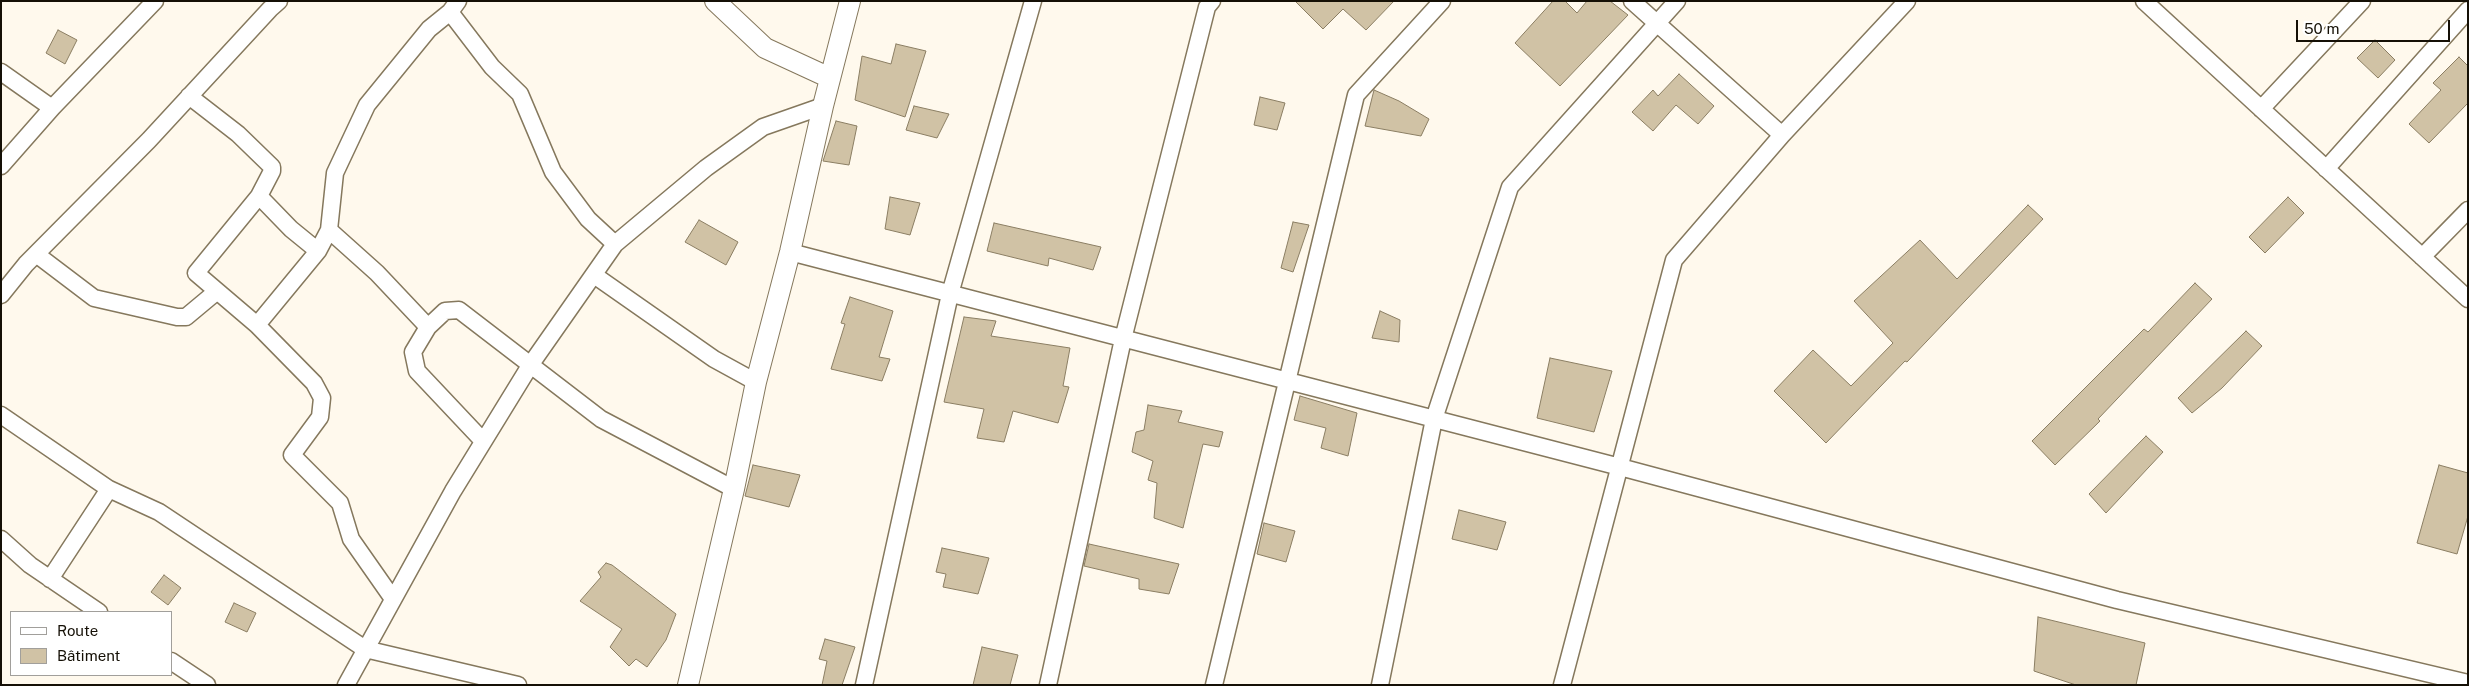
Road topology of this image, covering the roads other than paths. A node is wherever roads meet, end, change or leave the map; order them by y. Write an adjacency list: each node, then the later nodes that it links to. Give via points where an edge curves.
1 (155, 1): 20 (street)
2 (715, 1): 17 (street, via 765,48)
3 (850, 1): 17 (street)
4 (1033, 1): 35 (street)
5 (1212, 1): 40 (street, via 1207,7)
6 (1442, 1): 42 (street, via 1356,95)
7 (1632, 1): 15 (street)
8 (1677, 1): 15 (street)
9 (1907, 1): 22 (street)
10 (2144, 1): 21 (street)
11 (2362, 1): 21 (street)
12 (270, 4): 18 (street)
13 (454, 7): 27 (street, via 429,29 367,105 335,173); 28 (street, via 492,67 520,94 553,172 588,219)
14 (2468, 10): 24 (street)
15 (1656, 23): 22 (street); 45 (street, via 1510,187)
16 (1, 72): 20 (street)
17 (830, 78): 19 (street)
18 (189, 96): 25 (street, via 238,134 272,167); 31 (street)
19 (823, 106): 28 (street, via 763,126); 30 (street)
20 (52, 108): 23 (street)
21 (2261, 109): 24 (street)
22 (1782, 135): 47 (street, via 1674,260)
23 (1, 166)
24 (2326, 169): 32 (street)
25 (259, 196): 29 (street); 34 (street, via 196,273)
26 (2468, 210): 32 (street)
27 (329, 230): 29 (street); 39 (street, via 377,273)
28 (614, 244): 33 (street)
29 (318, 251): 38 (street)
30 (790, 252): 35 (street); 43 (street)
31 (36, 254): 34 (street, via 94,298 177,317 186,317); 36 (street)
32 (2422, 257): 37 (street)
33 (594, 275): 41 (street); 43 (street, via 714,358)
34 (216, 292): 38 (street)
35 (950, 294): 40 (street); 61 (street)
36 (1, 295)
37 (2468, 299)
38 (257, 325): 52 (street, via 314,383 322,398 320,417 292,455 340,503 351,539)
39 (428, 327): 41 (street, via 445,311 459,310); 46 (street, via 413,352 417,371)
40 (1123, 339): 42 (street); 62 (street)
41 (531, 364): 46 (street); 49 (street, via 601,420)
42 (1288, 381): 45 (street); 63 (street)
43 (756, 382): 49 (street)
44 (1, 415): 48 (street)
45 (1434, 419): 47 (street); 64 (street)
46 (483, 441): 52 (street)
47 (1620, 468): 56 (street, via 2116,600); 65 (street)
48 (109, 489): 51 (street); 54 (street, via 159,512)
49 (734, 489): 60 (street)
50 (1, 539): 51 (street)
51 (50, 579): 53 (street)
52 (393, 599): 54 (street)
53 (98, 611)
54 (365, 649): 57 (street); 59 (street)
55 (172, 661): 58 (street)
56 (2468, 683)
57 (513, 684)
58 (207, 685)
59 (346, 685)
60 (688, 685)
61 (864, 685)
62 (1048, 685)
63 (1214, 685)
64 (1380, 685)
65 (1562, 685)

